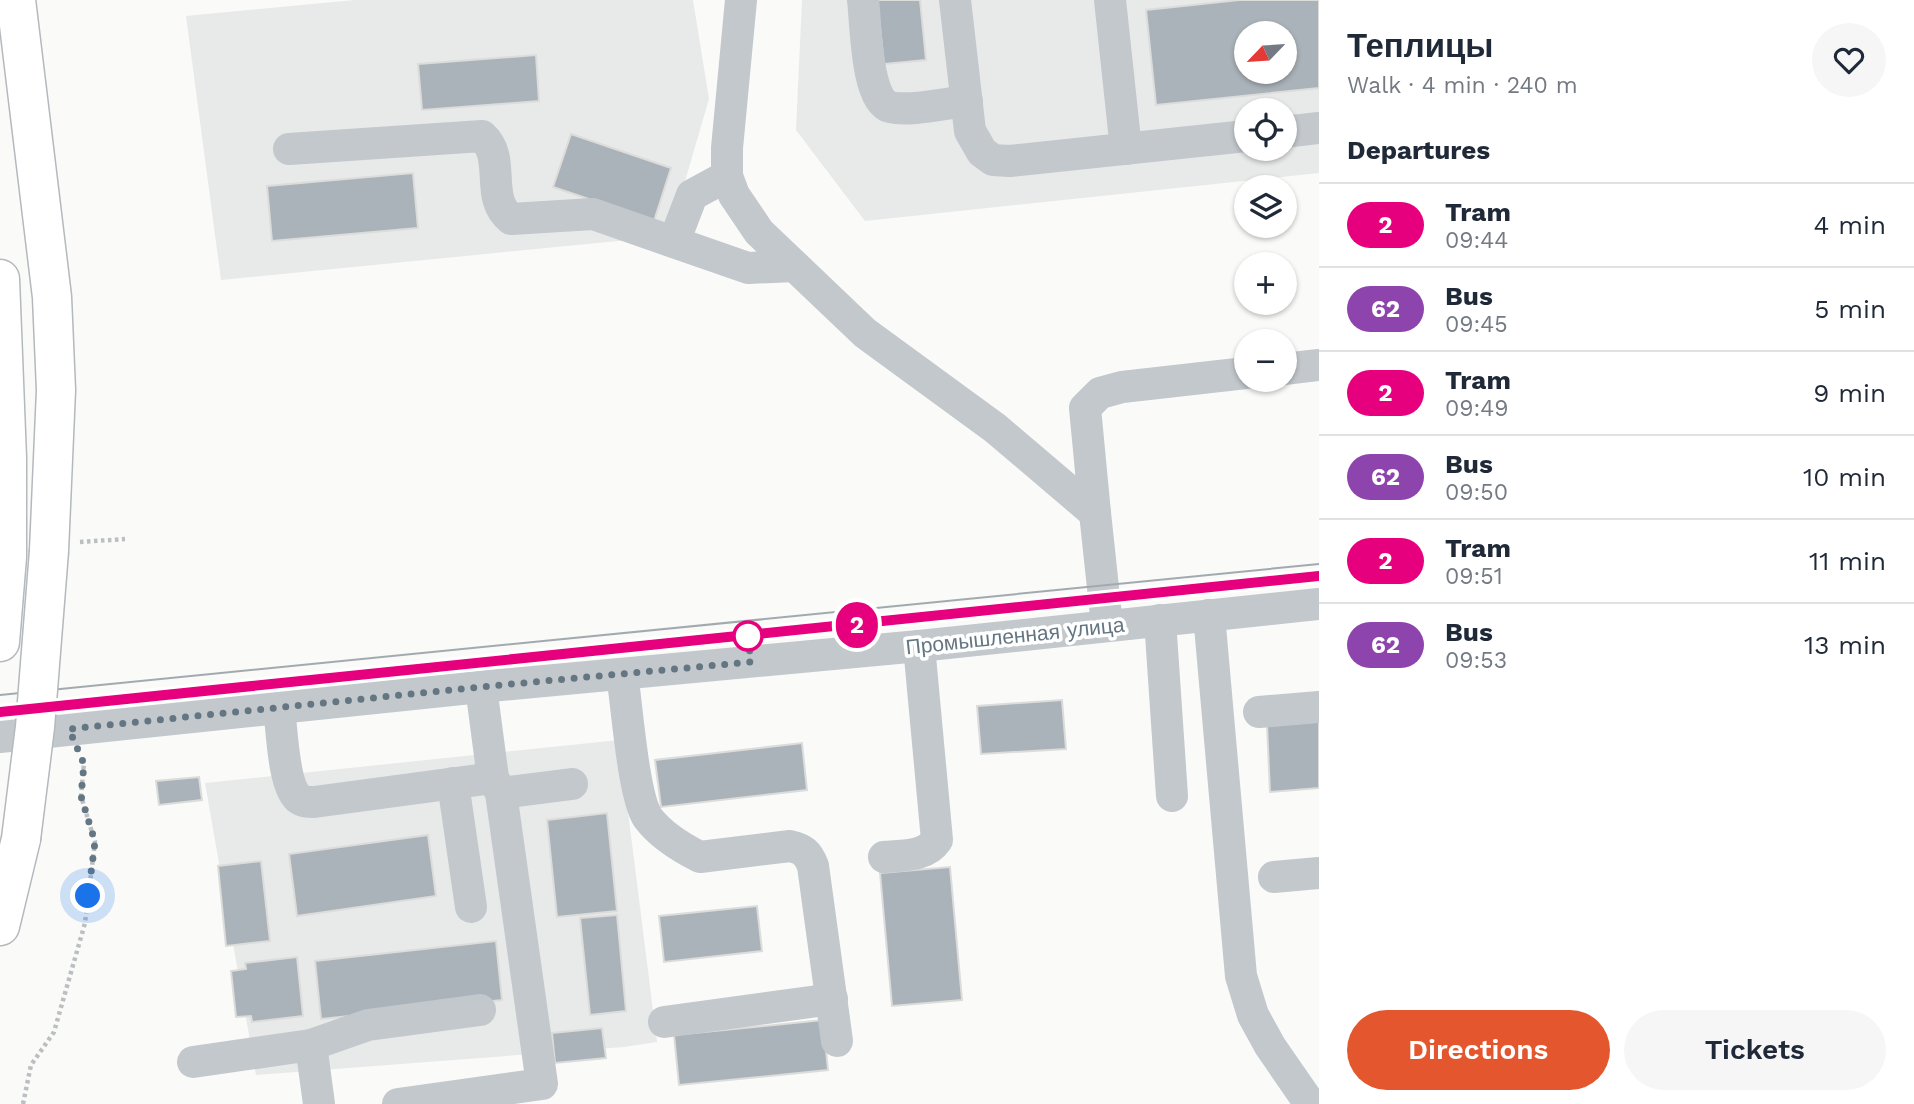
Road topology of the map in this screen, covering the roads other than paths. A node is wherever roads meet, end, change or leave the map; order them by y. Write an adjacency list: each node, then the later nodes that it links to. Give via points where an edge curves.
1 (16, 0): 40 (highway, bridge, via 52,297 64,547 21,839)
2 (741, 0): 12 (street)
3 (863, 0): 6 (street, via 878,100 898,108)
4 (956, 0): 6 (street)
5 (1110, 0): 11 (street)
6 (967, 101): 11 (street, via 970,131 982,152 993,160)
7 (1319, 128): 8 (street)
8 (1297, 131)
9 (1234, 137): 11 (street)
10 (289, 149): 13 (street, via 482,136 494,153 498,200 511,219 593,214)
11 (1126, 149)
12 (727, 176): 13 (street, via 692,195); 14 (street, via 758,232)
13 (674, 242): 14 (street, via 748,268)
14 (794, 266): 19 (street, via 865,333 995,428)
15 (0, 279): 24 (highway, via 7,458 7,557)
16 (1319, 365): 17 (street)
17 (1297, 368)
18 (1234, 374): 19 (street, via 1100,393 1085,408)
19 (1095, 513): 23 (street)
20 (1319, 604): 21 (street, Промышленная улица)
21 (1209, 615): 22 (street, Промышленная улица); 50 (street, via 1241,976 1253,1015)
22 (1160, 620): 23 (street, Промышленная улица); 35 (street)
23 (1107, 625): 25 (street, Промышленная улица)
24 (0, 642)
25 (919, 646): 26 (street, Промышленная улица); 36 (street, via 937,840 920,853)
26 (622, 674): 27 (street, Промышленная улица); 41 (street, via 639,793 650,820 700,857 790,846 809,856)
27 (481, 687): 29 (street, Промышленная улица); 34 (street)
28 (1319, 707): 30 (street)
29 (279, 708): 31 (street, Промышленная улица); 32 (street, via 289,783 303,801)
30 (1259, 712)
31 (0, 737)
32 (453, 783): 34 (street); 39 (street)
33 (572, 784): 34 (street)
34 (497, 785): 47 (street)
35 (1172, 796)
36 (884, 856)
37 (1319, 873): 38 (street)
38 (1273, 877)
39 (471, 907)
40 (0, 926)
41 (832, 999): 43 (street); 44 (street)
42 (480, 1010): 45 (street, via 368,1026)
43 (664, 1023)
44 (837, 1041)
45 (311, 1045): 46 (street); 48 (street)
46 (193, 1062)
47 (549, 1094): 49 (street)
48 (319, 1104)
49 (398, 1104)
50 (1310, 1104)

